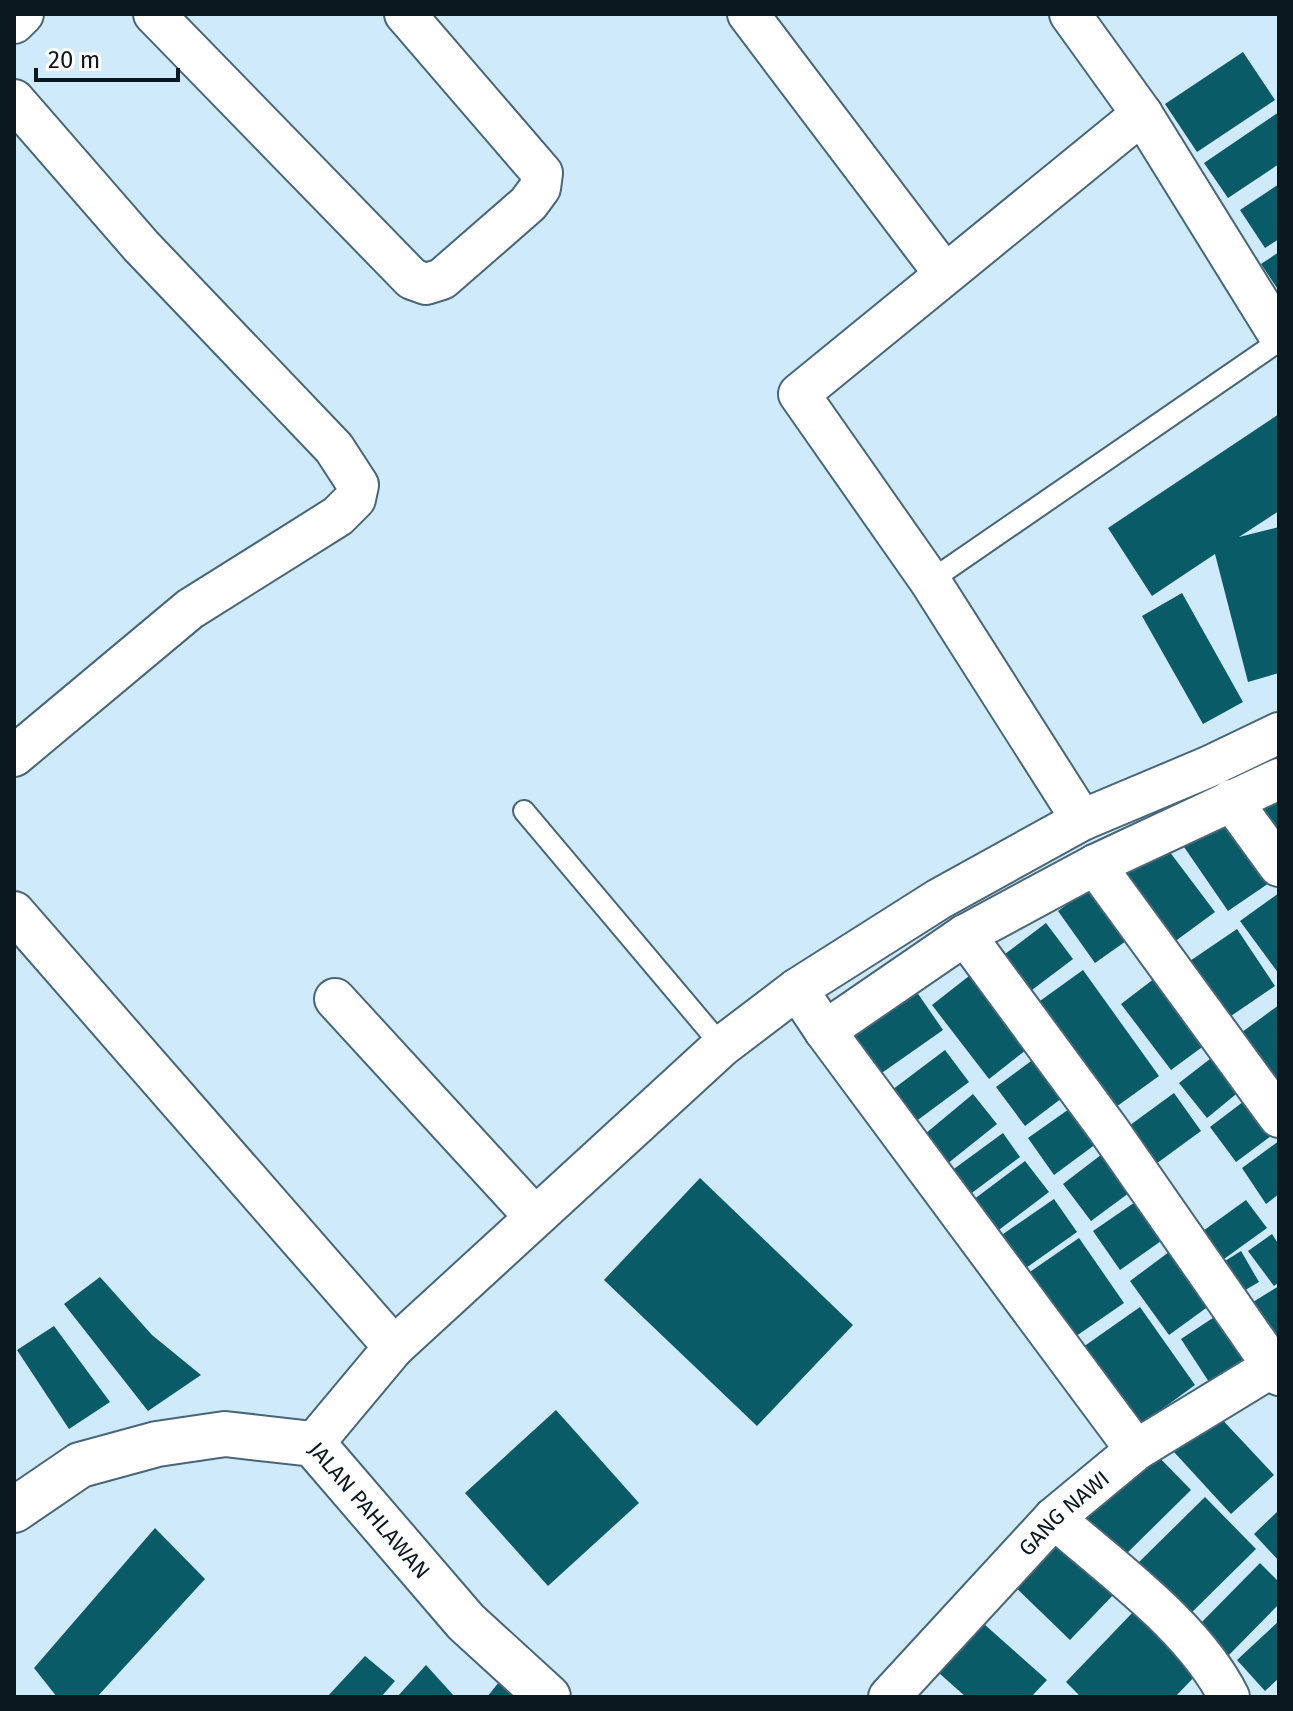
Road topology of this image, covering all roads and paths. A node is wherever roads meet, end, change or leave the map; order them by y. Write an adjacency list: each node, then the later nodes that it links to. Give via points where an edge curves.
1 (154, 14): 2 (street, via 412,279 426,284 442,279 528,204 540,188 542,173)
2 (405, 14)
3 (748, 14): 7 (street)
4 (1070, 14): 6 (street)
5 (14, 100): 12 (street, via 141,246 334,448 358,485 355,499 338,516 190,609)
6 (1142, 114): 7 (street); 8 (street)
7 (944, 273): 10 (street, via 799,394)
8 (1279, 335)
9 (1279, 341): 10 (lane)
10 (930, 581): 16 (street)
11 (1279, 733): 16 (street)
12 (14, 756)
13 (1279, 779): 14 (street)
14 (1231, 800): 17 (street); 18 (street)
15 (524, 811): 24 (lane)
16 (1082, 820): 21 (street, via 939,899)
17 (1095, 865): 20 (street); 25 (street)
18 (1279, 866)
19 (14, 912): 27 (street)
20 (965, 935): 23 (street); 28 (street, via 1108,1129)
21 (797, 989): 23 (street); 24 (street)
22 (335, 999): 26 (street)
23 (825, 1031): 30 (street)
24 (722, 1046): 26 (street)
25 (1279, 1117)
26 (535, 1217): 27 (street)
27 (394, 1347): 29 (street)
28 (1275, 1371): 30 (street, GANG NAWI)
29 (313, 1444): 31 (street, JALAN PAHLAWAN, via 225,1434 157,1444 80,1465); 33 (street, JALAN PAHLAWAN, via 466,1622)
30 (1136, 1450): 32 (street, GANG NAWI)
31 (14, 1510)
32 (1054, 1518): 34 (street, GANG NAWI); 35 (street, via 1179,1627 1218,1673)
33 (548, 1697)
34 (889, 1697)
35 (1229, 1697)

